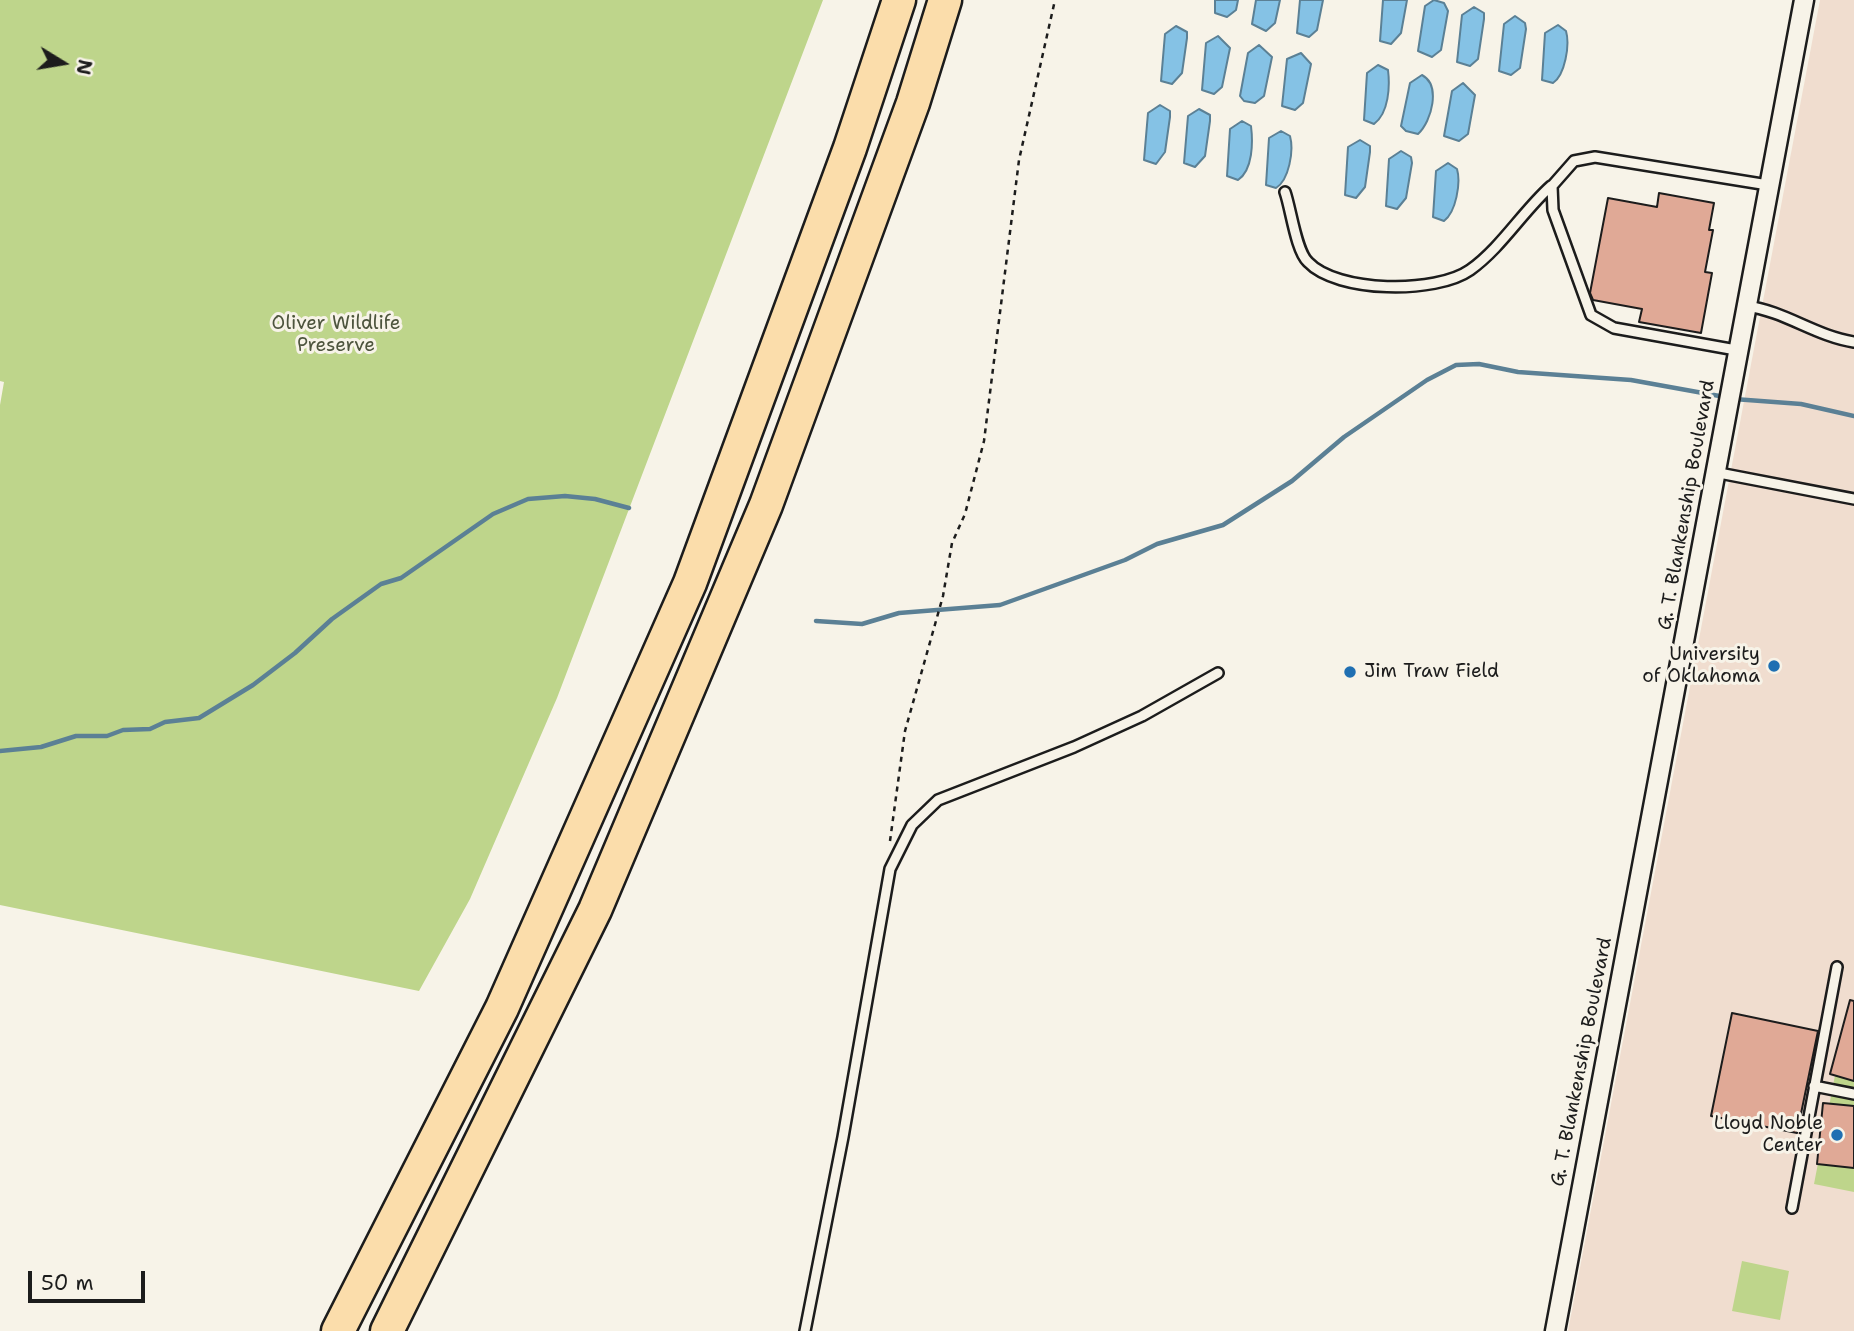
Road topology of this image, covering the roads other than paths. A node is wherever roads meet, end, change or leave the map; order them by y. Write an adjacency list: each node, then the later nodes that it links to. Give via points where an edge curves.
1 (899, 0): 17 (highway, via 850,148 690,583 502,1008)
2 (945, 0): 18 (highway, via 913,103 766,505 595,910)
3 (1804, 0): 4 (street, G. T. Blankenship Boulevard)
4 (1768, 185): 5 (lane, via 1595,157 1574,161); 7 (street, G. T. Blankenship Boulevard)
5 (1552, 186): 6 (lane, via 1470,270 1435,284 1412,287 1324,275 1306,261); 9 (lane, via 1553,210 1591,315 1598,322)
6 (1285, 192)
7 (1745, 306): 8 (lane, via 1769,309 1821,334); 9 (street, G. T. Blankenship Boulevard)
8 (1854, 342)
9 (1736, 350): 10 (street, G. T. Blankenship Boulevard)
10 (1714, 472): 11 (lane); 20 (street, G. T. Blankenship Boulevard)
11 (1854, 499)
12 (1218, 673): 19 (lane, via 1142,716 1074,747 938,800 912,825 890,869)
13 (1837, 967): 14 (lane)
14 (1814, 1086): 15 (lane); 16 (lane)
15 (1854, 1094)
16 (1792, 1208)
17 (338, 1331)
18 (387, 1331)
19 (805, 1331)
20 (1553, 1331)

